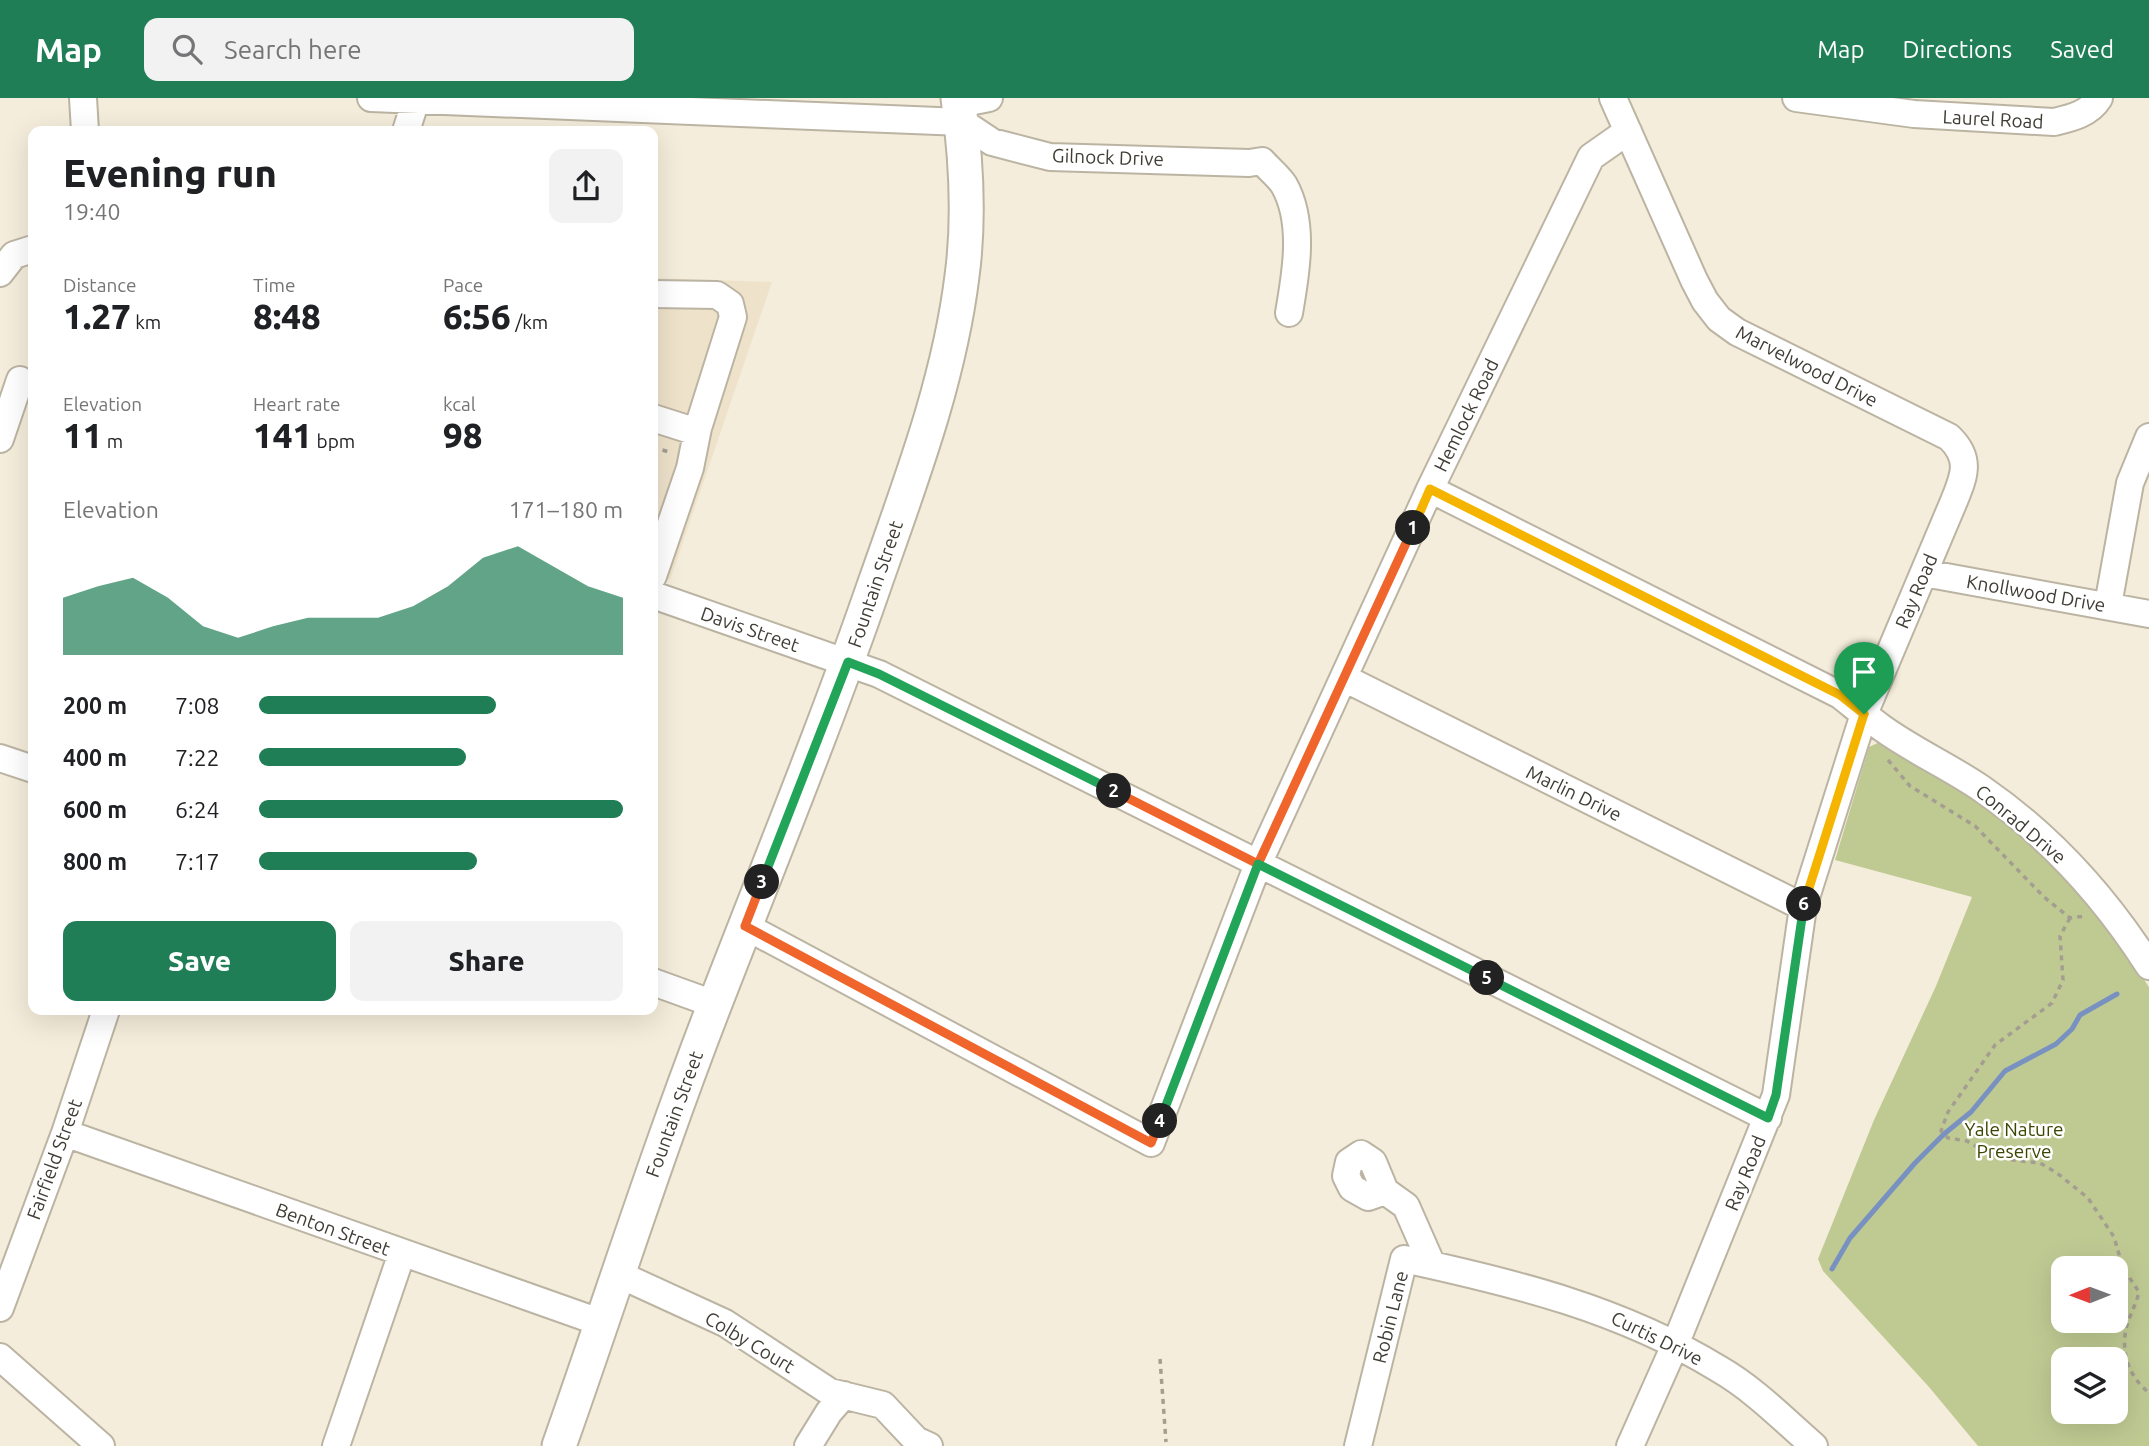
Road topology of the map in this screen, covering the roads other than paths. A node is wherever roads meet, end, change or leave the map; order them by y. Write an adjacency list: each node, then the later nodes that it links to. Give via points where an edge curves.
1 (83, 98): 9 (street)
2 (371, 98): 6 (street)
3 (1613, 98): 11 (street, Marvelwood Drive)
4 (1796, 98): 5 (street, Laurel Road, via 1914,114 2054,122 2075,117)
5 (2099, 98)
6 (416, 100): 7 (street); 10 (street)
7 (461, 100): 8 (street)
8 (967, 106): 15 (street, Gilnock Drive, via 992,142 1050,157 1262,161 1283,185 1296,216 1295,280); 28 (main road, Fountain Street, via 964,250 942,378)
9 (85, 126)
10 (408, 126)
11 (1628, 131): 21 (street, Marvelwood Drive, via 1694,280 1719,319 1949,437); 22 (street, Hemlock Road, via 1591,157)
12 (28, 251): 13 (street, via 14,255)
13 (0, 273)
14 (658, 294): 18 (street, via 717,295 730,304 733,317)
15 (1289, 313)
16 (18, 379): 20 (street)
17 (658, 420): 18 (street)
18 (697, 432): 23 (street, via 690,468)
19 (2149, 437): 26 (street, via 2130,483)
20 (0, 439)
21 (1961, 452): 24 (street, Ray Road, via 1962,480)
22 (1430, 489): 29 (street, Hemlock Road); 30 (street, Conrad Drive, via 1840,695)
23 (658, 561)
24 (1924, 573): 26 (street, Knollwood Drive); 30 (street, Ray Road)
25 (658, 597): 28 (street, Davis Street)
26 (2108, 605): 27 (street, Knollwood Drive)
27 (2149, 614)
28 (848, 662): 33 (street, Davis Street); 35 (main road, Fountain Street)
29 (1345, 678): 33 (street, Hemlock Road); 34 (street, Marlin Drive)
30 (1864, 714): 34 (street, Ray Road); 36 (street, Conrad Drive, via 1964,777 2054,848 2107,906)
31 (0, 758): 32 (street)
32 (28, 767)
33 (1258, 864): 35 (street, Hemlock Road, via 1151,1143); 40 (street, Davis Street)
34 (1803, 907): 40 (street, Ray Road, via 1776,1095)
35 (745, 926): 38 (main road, Fountain Street)
36 (2149, 966)
37 (658, 984): 38 (street)
38 (715, 1004): 45 (main road, Fountain Street)
39 (104, 1015): 41 (street, Fairfield Street)
40 (1768, 1118): 49 (street, Ray Road)
41 (65, 1133): 43 (street, Benton Street); 47 (street, Fairfield Street)
42 (1385, 1191): 44 (street, via 1406,1206)
43 (402, 1253): 48 (street, Benton Street); 53 (street)
44 (1432, 1265): 46 (street, Robin Lane); 57 (street, Robin Lane, via 1404,1259)
45 (618, 1274): 48 (main road, Fountain Street); 51 (street, Colby Court, via 725,1323 830,1392)
46 (1476, 1275): 49 (street, Curtis Drive, via 1596,1309)
47 (0, 1308)
48 (602, 1323): 54 (main road, Fountain Street)
49 (1675, 1345): 58 (street, Ray Road); 59 (street, Curtis Drive, via 1721,1369)
50 (0, 1357): 52 (street)
51 (844, 1395): 55 (street); 56 (street, Colby Court, via 883,1405 916,1440)
52 (101, 1446)
53 (337, 1446)
54 (559, 1446)
55 (808, 1446)
56 (929, 1446)
57 (1358, 1446)
58 (1630, 1446)
59 (1814, 1446)

